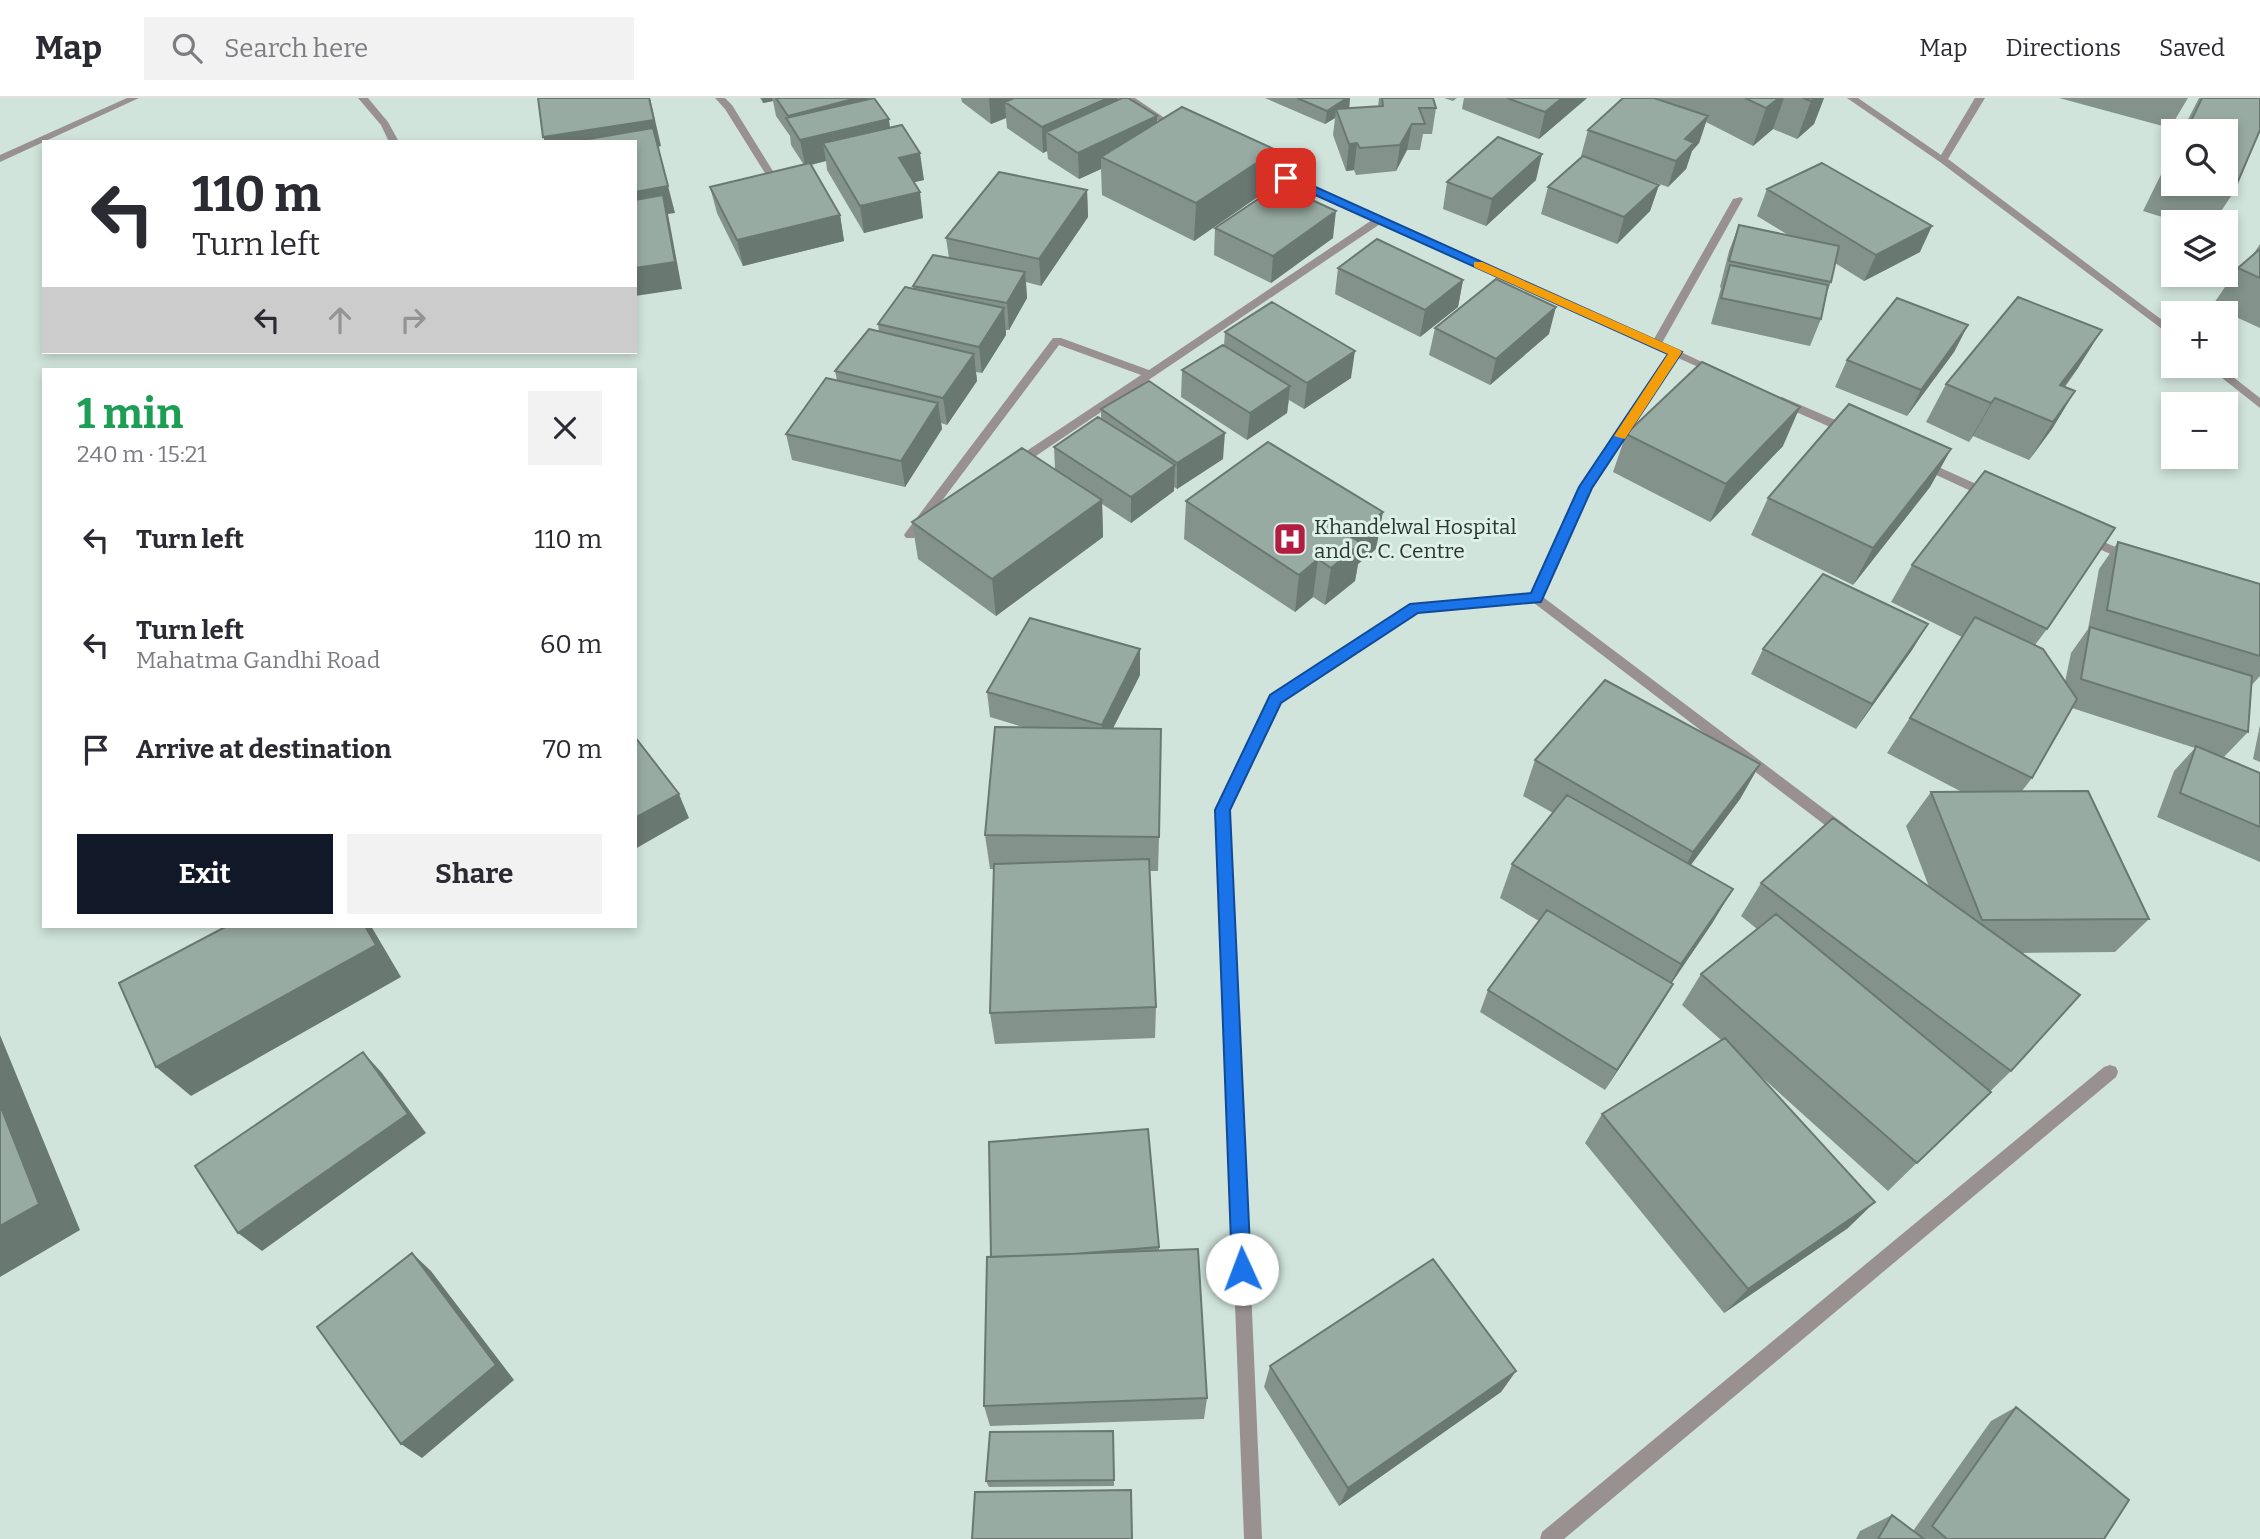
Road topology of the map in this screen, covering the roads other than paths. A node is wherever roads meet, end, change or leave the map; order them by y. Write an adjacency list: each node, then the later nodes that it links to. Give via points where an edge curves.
1 (134, 98): 10 (street)
2 (363, 98): 8 (street)
3 (720, 98): 12 (street)
4 (1129, 98): 7 (street)
5 (1852, 98): 11 (street)
6 (1980, 98): 11 (street)
7 (1194, 136)
8 (393, 140)
9 (1243, 158): 14 (street)
10 (0, 159)
11 (1943, 160): 15 (street)
12 (771, 176)
13 (1738, 199): 16 (street)
14 (1379, 220): 16 (street); 18 (street)
15 (2161, 325)
16 (1656, 344): 17 (street)
17 (1676, 352): 19 (street); 30 (street, via 1586,487)
18 (1150, 373): 25 (street); 27 (street, via 1057,340 910,535)
19 (1726, 375)
20 (2227, 378): 22 (street)
21 (1764, 392): 23 (street)
22 (2260, 404)
23 (1865, 438)
24 (1916, 461): 26 (street)
25 (1001, 473)
26 (2004, 501)
27 (944, 512)
28 (2067, 529): 29 (street)
29 (2143, 564)
30 (1536, 598): 31 (street); 33 (street, via 1415,608 1275,699 1223,810)
31 (1858, 843)
32 (2110, 1072): 34 (street)
33 (1253, 1539)
34 (1549, 1539)

